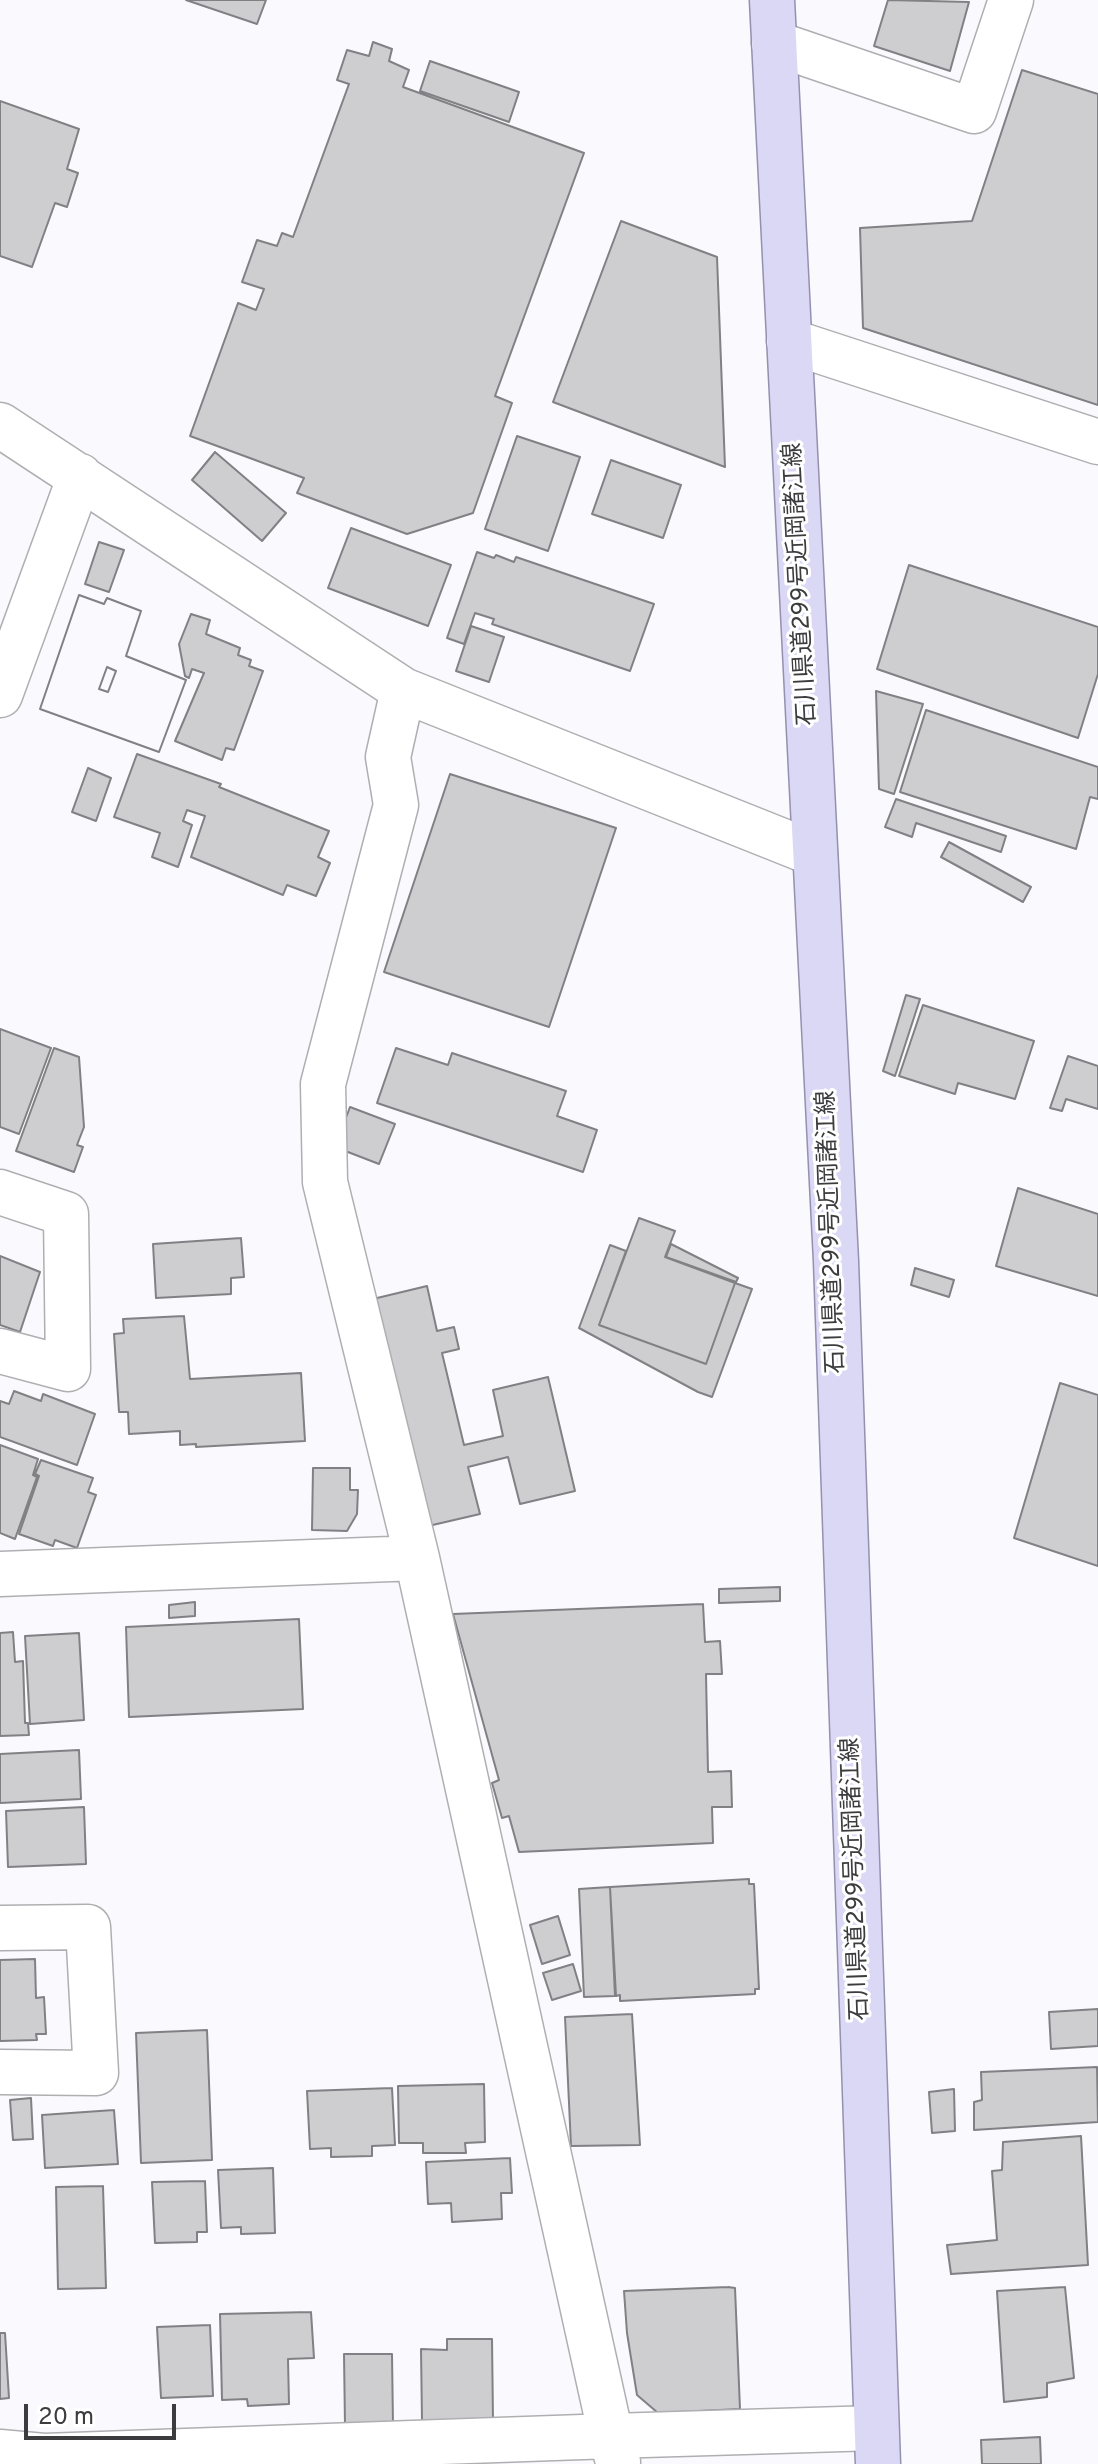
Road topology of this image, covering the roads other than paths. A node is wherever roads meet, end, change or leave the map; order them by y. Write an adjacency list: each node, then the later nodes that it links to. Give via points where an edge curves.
1 (772, 0): 3 (main road, 石川県道299号近岡諸江線)
2 (1011, 0): 3 (street, via 974,111)
3 (774, 43): 4 (main road, 石川県道299号近岡諸江線)
4 (789, 341): 6 (street); 10 (main road, 石川県道299号近岡諸江線)
5 (0, 425): 7 (street)
6 (1098, 442)
7 (80, 476): 8 (street); 9 (street)
8 (403, 690): 10 (street); 13 (street, via 388,757 396,805 323,1098 325,1182)
9 (0, 695)
10 (815, 854): 17 (main road, 石川県道299号近岡諸江線, via 836,1261)
11 (0, 1192): 12 (street, via 66,1214 68,1369)
12 (0, 1351)
13 (417, 1558): 14 (street); 18 (street)
14 (0, 1574)
15 (0, 1928): 16 (street, via 88,1927 96,2073)
16 (0, 2072)
17 (877, 2446): 18 (street)
18 (614, 2450): 19 (street, via 44,2456)
19 (0, 2452)

